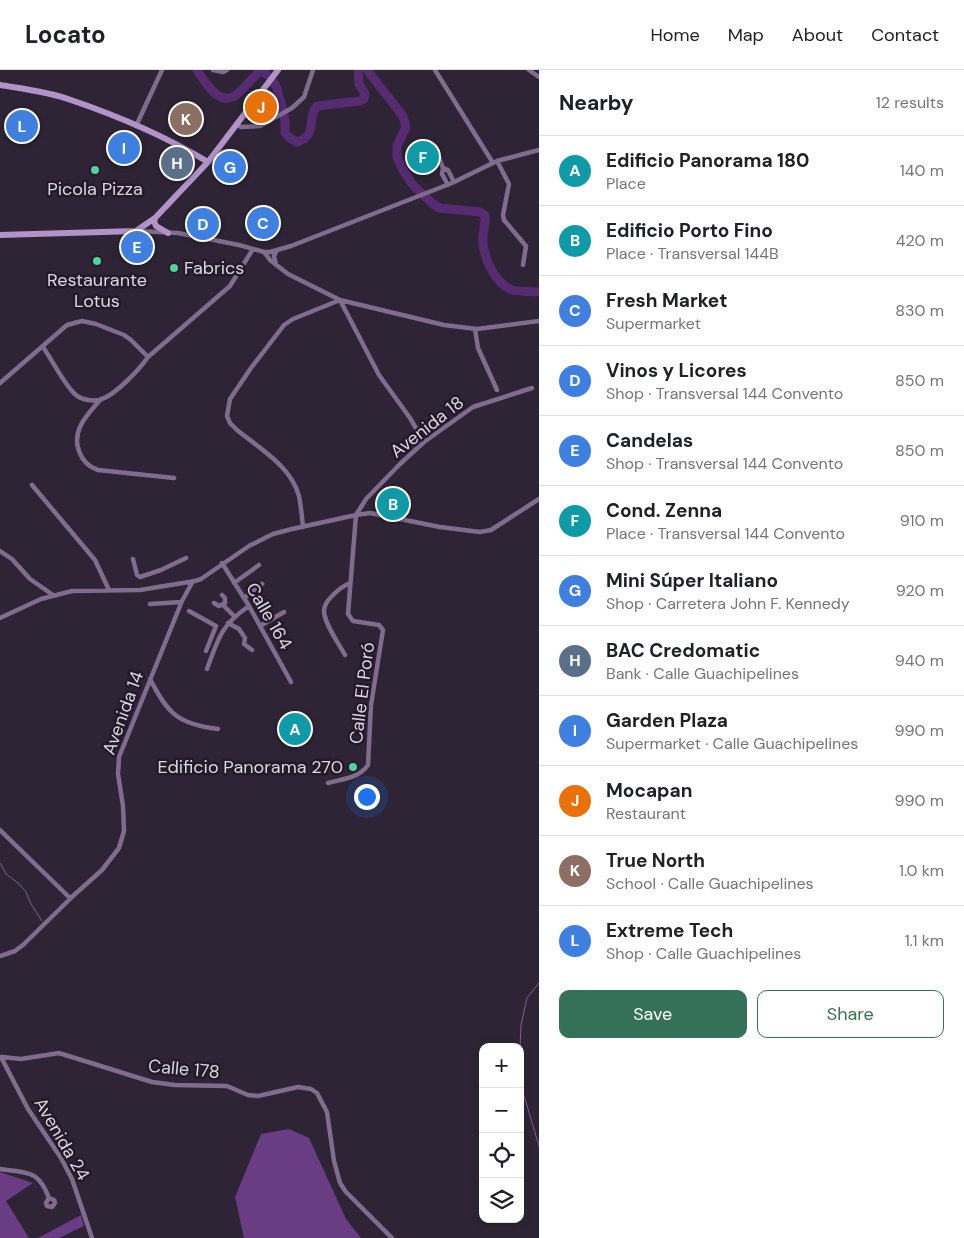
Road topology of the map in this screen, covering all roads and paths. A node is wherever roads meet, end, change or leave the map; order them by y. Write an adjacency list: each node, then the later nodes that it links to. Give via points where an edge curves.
1 (162, 70): 11 (street)
2 (214, 70): 3 (street)
3 (227, 70)
4 (278, 70): 10 (main road)
5 (313, 70): 10 (street, via 304,97 292,108 260,126 241,127)
6 (435, 70): 15 (street)
7 (529, 70): 8 (street)
8 (539, 77)
9 (0, 85): 11 (main road, via 71,99)
10 (236, 124): 14 (main road)
11 (136, 126): 14 (main road)
12 (435, 147): 16 (street)
13 (539, 150): 15 (street)
14 (208, 162): 19 (main road)
15 (495, 162): 17 (street); 26 (street, via 509,184 504,220 526,246)
16 (443, 168): 17 (street, via 448,170); 18 (street, via 442,174)
17 (454, 182): 18 (street)
18 (448, 185): 24 (street)
19 (154, 218): 20 (main road); 21 (main road, via 156,226)
20 (136, 231): 21 (street); 22 (main road)
21 (168, 233): 23 (street)
22 (0, 235)
23 (253, 249): 25 (street); 32 (street, via 230,286)
24 (277, 250): 25 (street); 27 (street, via 274,256)
25 (264, 252): 27 (street)
26 (523, 265)
27 (277, 266): 28 (street, via 297,280)
28 (340, 300): 30 (street, via 444,325); 37 (street, via 379,375); 42 (street, via 284,325 251,368 228,407 230,423 280,465 294,482)
29 (539, 321): 30 (street)
30 (475, 329): 35 (street, via 478,348)
31 (43, 347): 32 (street, via 67,326 82,321 124,335); 33 (street); 36 (street, via 75,395 84,399)
32 (148, 357): 36 (street, via 121,386)
33 (0, 384)
34 (532, 388): 37 (street, Avenida 18, via 473,407)
35 (497, 390)
36 (101, 399): 38 (street, via 85,418 76,437 83,460 98,470)
37 (424, 442): 41 (street, Avenida 18, via 366,499)
38 (174, 478)
39 (32, 485): 52 (street, via 95,560)
40 (539, 499): 41 (street, via 491,530 480,532 420,525 377,514)
41 (356, 514): 42 (street); 50 (street, Calle El Poró)
42 (303, 527): 46 (street, via 273,534)
43 (0, 552): 54 (street)
44 (186, 558): 45 (street, via 140,577)
45 (133, 559)
46 (222, 563): 48 (street, via 201,579); 49 (street, Calle 164)
47 (259, 565): 49 (street)
48 (192, 581): 52 (street, via 140,590); 56 (street, Avenida 14)
49 (234, 583): 55 (street, Calle 164)
50 (350, 583): 69 (street, via 331,597 324,611 325,619); 74 (street, Calle El Poró, via 349,617 353,621 379,625 383,630 371,704 368,765 358,776)
51 (262, 584): 55 (street)
52 (109, 590): 54 (street)
53 (222, 594): 59 (street, via 226,601)
54 (53, 595): 64 (street)
55 (244, 598): 60 (street, Calle 164)
56 (181, 602): 58 (street); 71 (street, Avenida 14)
57 (214, 603): 59 (street)
58 (150, 604)
59 (223, 605): 63 (street)
60 (249, 606): 63 (street); 66 (street, Calle 164)
61 (190, 611): 67 (street, via 216,626 207,649)
62 (284, 612): 66 (street)
63 (234, 616): 65 (street)
64 (0, 618)
65 (228, 623): 67 (street); 68 (street, via 242,631 244,644)
66 (260, 626): 72 (street, Calle 164)
67 (214, 650): 70 (street)
68 (252, 650)
69 (345, 655)
70 (207, 669)
71 (150, 679): 73 (street, via 166,706 182,719 192,725); 76 (street, Avenida 14, via 119,757 118,774 124,806 122,840 102,870)
72 (291, 682)
73 (218, 729)
74 (328, 783)
75 (0, 830): 76 (street)
76 (70, 898): 77 (street, Avenida 14, via 15,952)
77 (0, 956)
78 (1, 1056): 81 (street, Avenida 24, via 28,1109 72,1179); 82 (street, Calle 178, via 21,1059 59,1053 152,1082 227,1086 248,1095 258,1096 298,1087 311,1089 317,1093 327,1112 340,1183)
79 (0, 1169): 80 (street, via 33,1175 44,1185)
80 (49, 1198)
81 (92, 1238)
82 (392, 1238)

